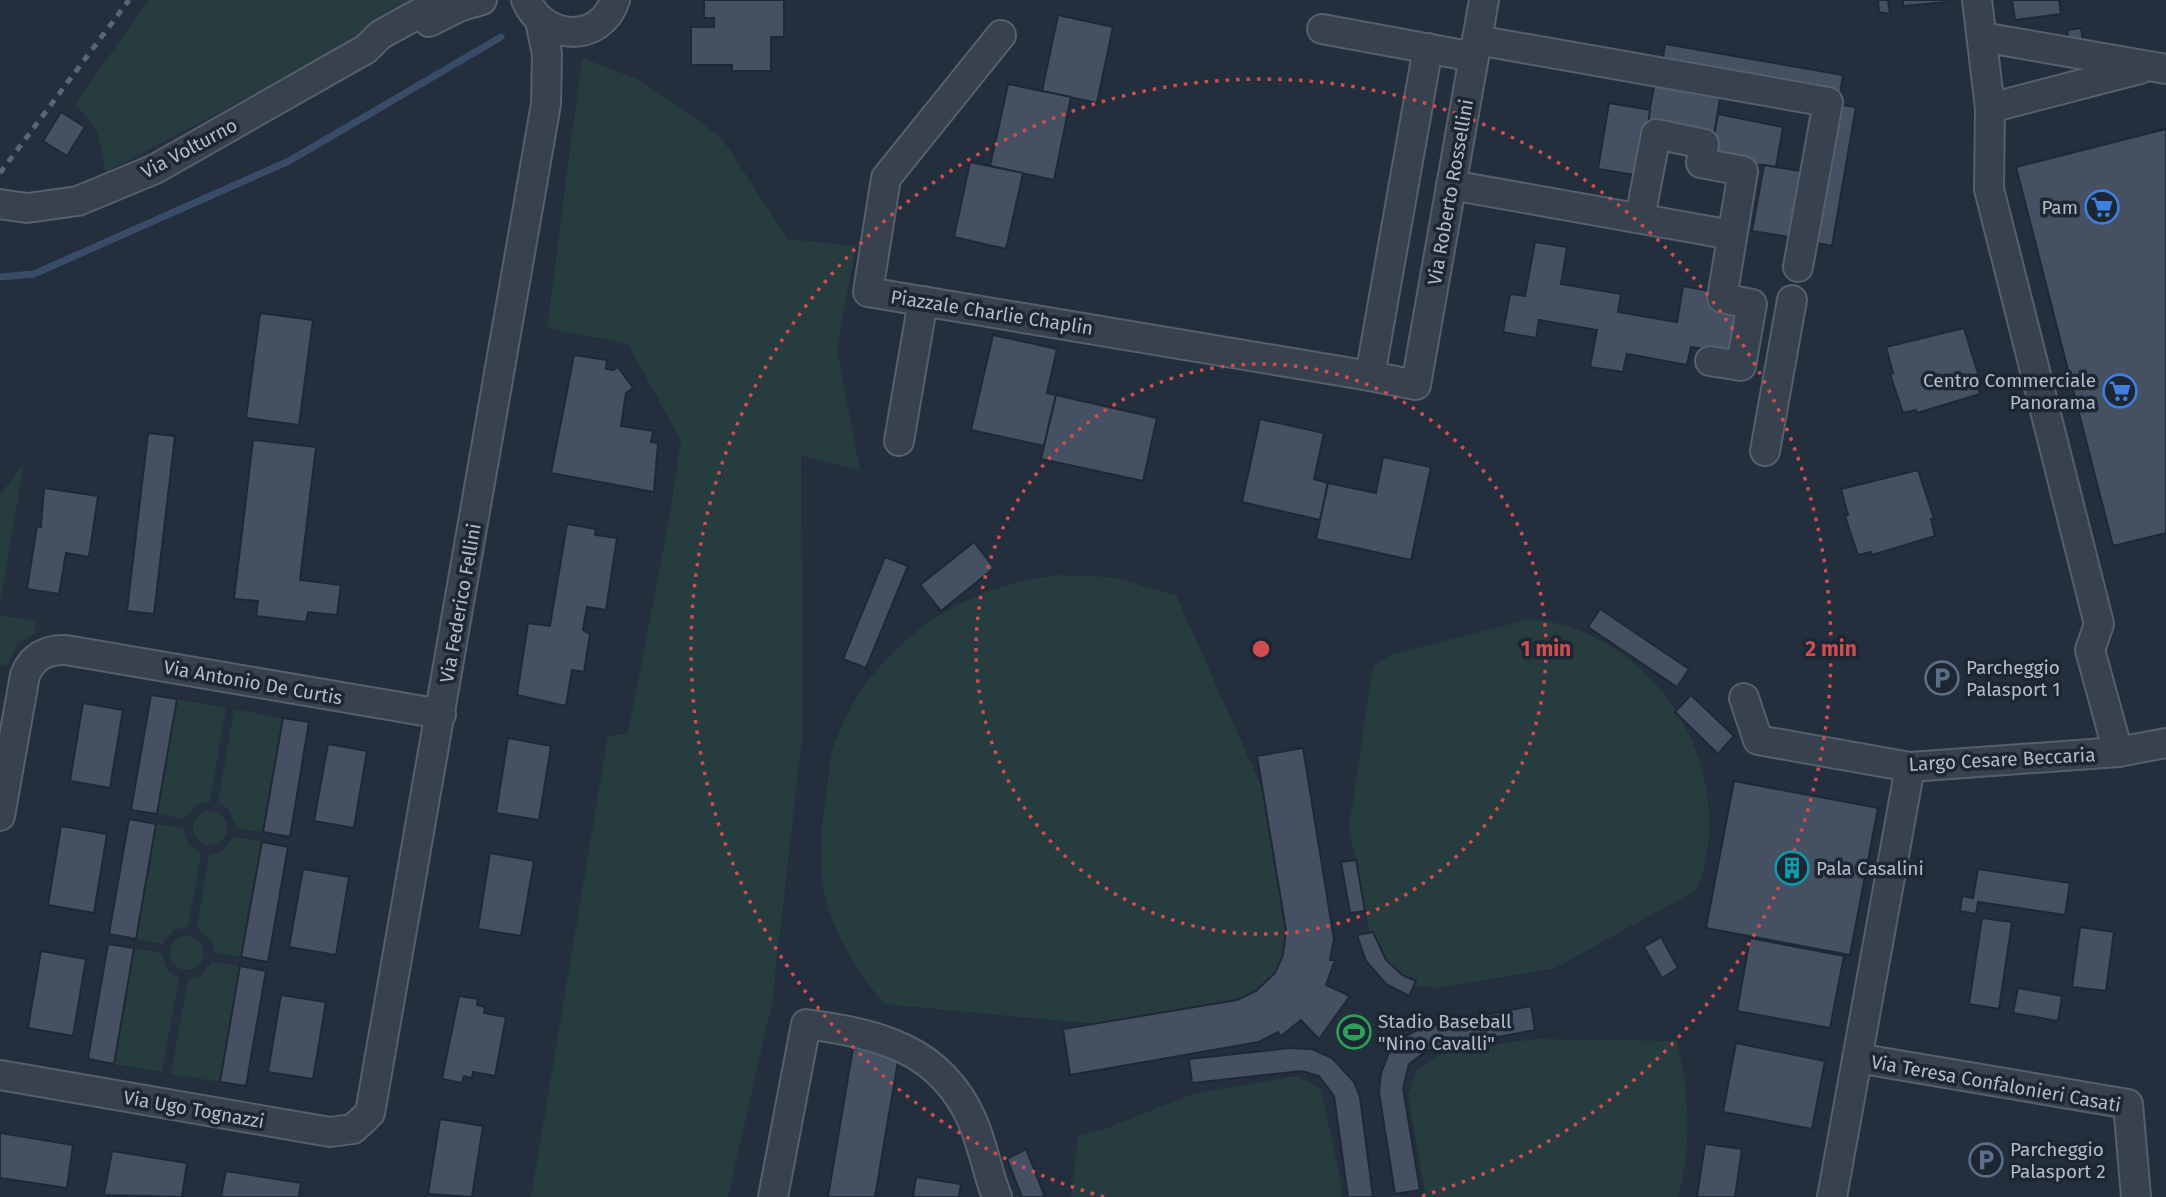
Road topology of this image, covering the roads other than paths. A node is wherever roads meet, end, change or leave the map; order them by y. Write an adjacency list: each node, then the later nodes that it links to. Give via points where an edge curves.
1 (443, 0): 14 (street, Via Volturno, via 380,36)
2 (482, 0): 14 (street, Via Volturno)
3 (496, 0): 7 (street)
4 (615, 0): 8 (street)
5 (1484, 0): 13 (street, Via Roberto Rossellini)
6 (1977, 0): 11 (street)
7 (534, 13): 8 (street, via 563,33); 16 (street, Via Federico Fellini, via 547,54)
8 (593, 27): 16 (street, Via Federico Fellini, via 566,58)
9 (1322, 29): 12 (street)
10 (1001, 35): 24 (street, Piazzale Charlie Chaplin, via 886,178 868,292)
11 (1982, 37): 15 (street); 17 (street)
12 (1428, 48): 13 (street); 26 (street)
13 (1476, 49): 18 (street, Via Roberto Rossellini); 22 (street, via 1828,102)
14 (366, 50): 19 (street, Via Volturno, via 155,169 78,201 27,208)
15 (2157, 68): 17 (street)
16 (546, 104): 31 (street, Via Federico Fellini)
17 (1990, 108): 33 (street, via 1989,189 2099,624 2090,650)
18 (1451, 185): 20 (street); 27 (street, Via Roberto Rossellini)
19 (0, 204)
20 (1640, 218): 21 (street); 21 (street, via 1656,134 1704,144 1701,163 1742,171)
21 (1732, 235): 25 (street, via 1722,298 1752,304 1741,366)
22 (1798, 267)
23 (1792, 300): 29 (street)
24 (923, 301): 26 (street, Piazzale Charlie Chaplin); 28 (street)
25 (1710, 361)
26 (1370, 376): 27 (street, Piazzale Charlie Chaplin)
27 (1416, 385)
28 (899, 441)
29 (1765, 451)
30 (1744, 698): 34 (street, Largo Cesare Beccaria, via 1758,740)
31 (440, 714): 35 (street, Via Antonio De Curtis, via 66,650 43,653 27,670); 38 (street, Via Federico Fellini)
32 (2166, 743): 33 (street, Largo Cesare Beccaria)
33 (2118, 752): 34 (street, Largo Cesare Beccaria)
34 (1910, 767): 36 (street)
35 (0, 816)
36 (1857, 1058): 41 (street); 42 (street, Via Teresa Confalonieri Casati, via 2128,1104)
37 (0, 1075): 38 (street, Via Ugo Tognazzi, via 342,1133 367,1118)
38 (374, 1102)
39 (773, 1197): 40 (street, via 806,1024 867,1034 901,1047 940,1072 972,1121)
40 (997, 1197)
41 (1832, 1197)
42 (2136, 1197)

